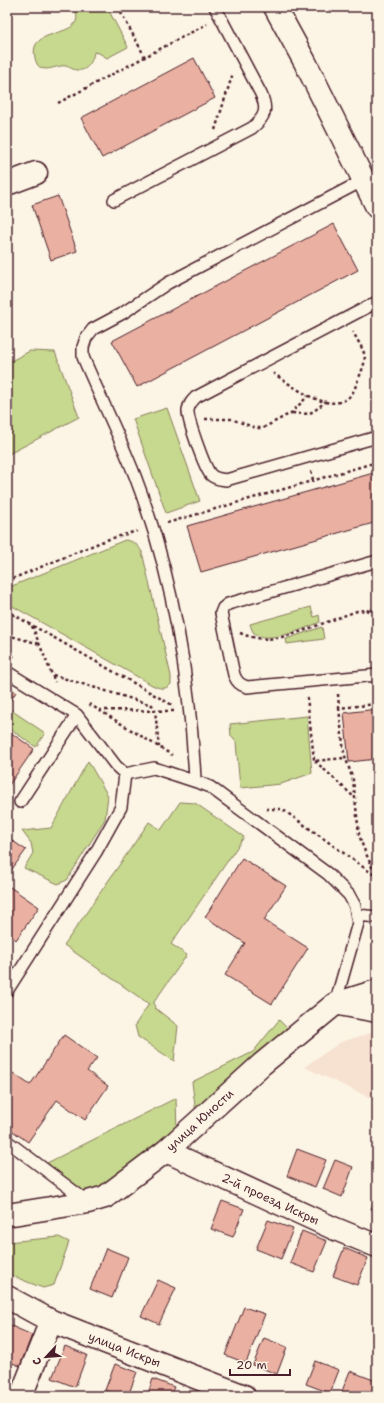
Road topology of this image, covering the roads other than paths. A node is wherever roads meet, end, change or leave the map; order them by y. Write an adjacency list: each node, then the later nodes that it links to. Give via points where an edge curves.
1 (215, 7): 6 (lane, via 265,103 261,120 252,128)
2 (275, 7): 4 (street)
3 (36, 173): 5 (street)
4 (364, 180): 7 (street); 15 (lane, via 168,283 123,313 93,329 83,347 83,357 135,476 153,527 169,587 178,630)
5 (7, 184)
6 (114, 200)
7 (377, 207)
8 (377, 302): 9 (lane, via 196,397 188,412 206,467 217,479 226,480)
9 (377, 437)
10 (377, 561): 12 (lane, via 228,604 221,613 234,675 242,686 247,688)
11 (7, 672): 13 (lane)
12 (377, 675)
13 (77, 715): 14 (lane); 16 (lane)
14 (125, 774): 15 (lane, via 154,768); 19 (lane, via 121,807 96,852)
15 (195, 780): 17 (lane, via 210,787 328,874 349,895)
16 (20, 802)
17 (357, 915): 18 (lane); 21 (lane, via 358,923)
18 (377, 917)
19 (7, 991)
20 (377, 991): 21 (street, улица Юности)
21 (335, 1004): 22 (street); 24 (street, улица Юности, via 262,1064)
22 (377, 1011)
23 (7, 1141): 25 (lane)
24 (166, 1151): 25 (street, улица Юности, via 105,1198); 27 (street, 2-й проезд Искры)
25 (88, 1202): 26 (street, улица Юности)
26 (7, 1215)
27 (377, 1246)
28 (7, 1297): 29 (street, улица Искры)
29 (51, 1321): 30 (street); 31 (street, улица Искры)
30 (21, 1396)
31 (244, 1396)

